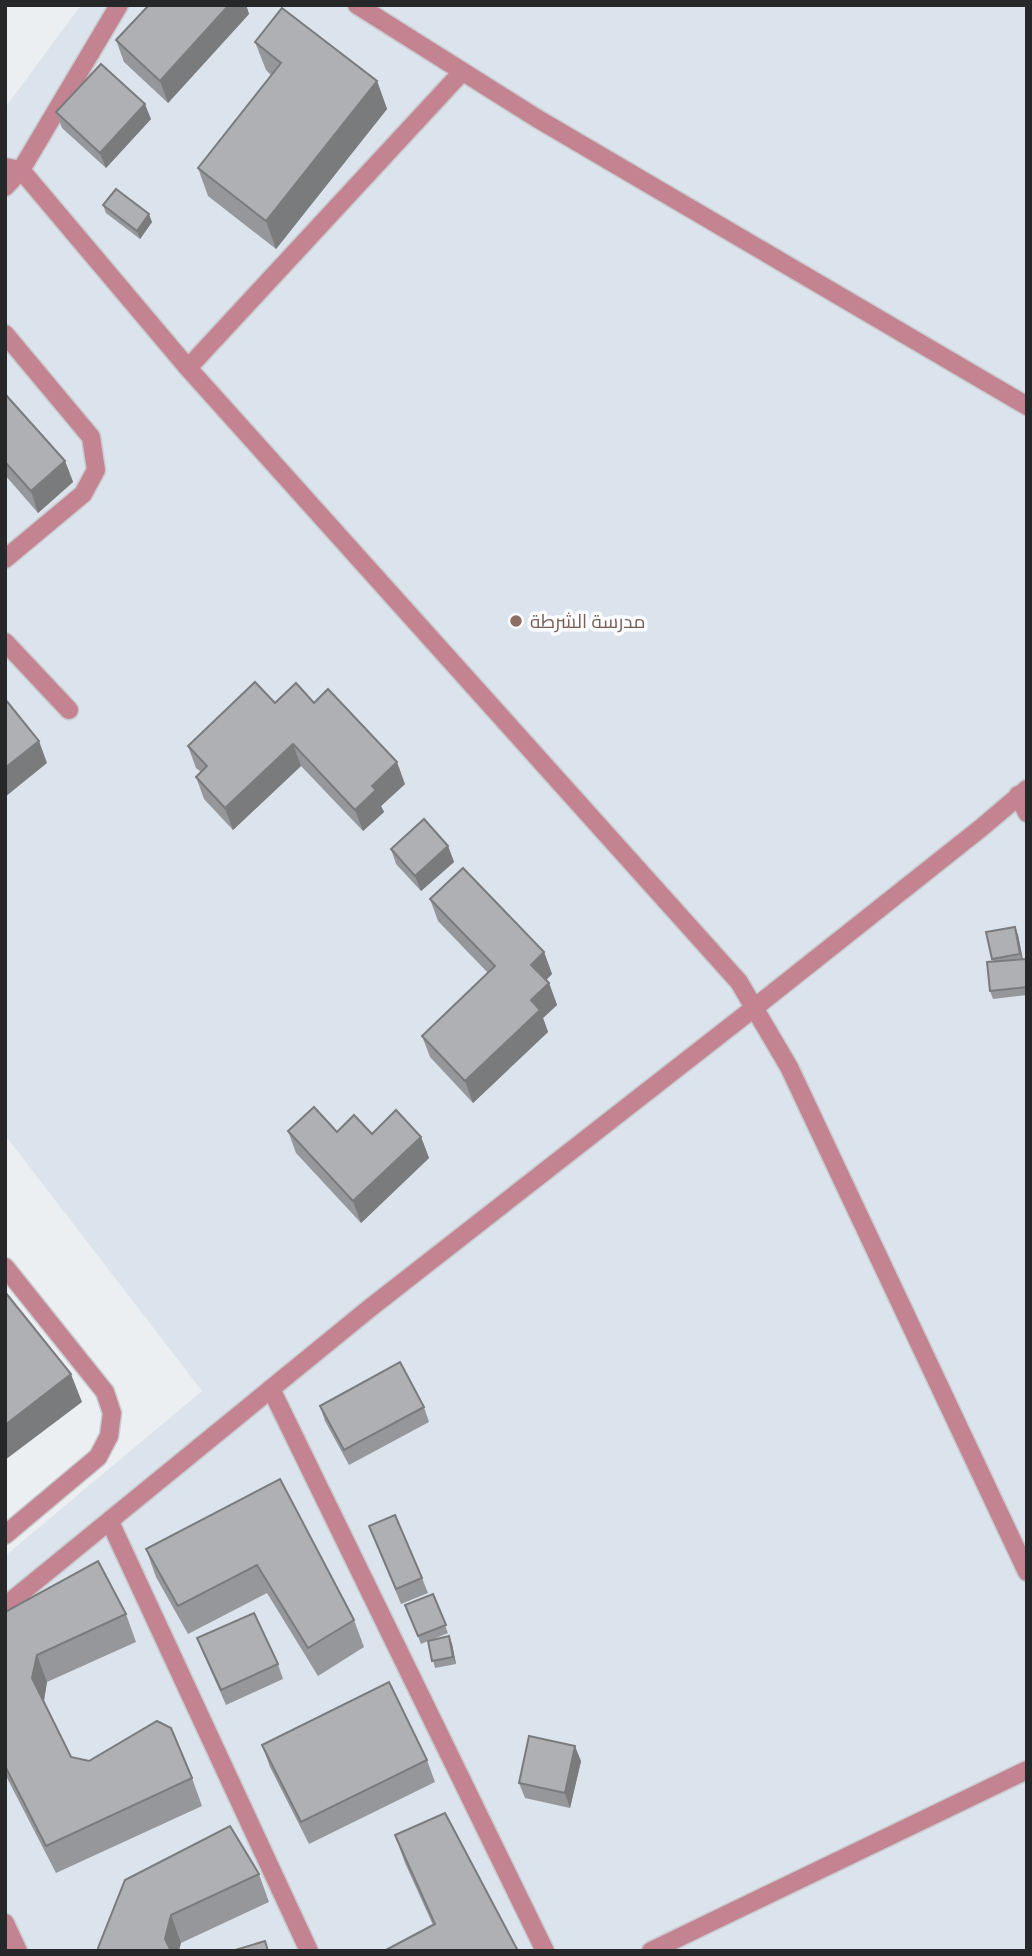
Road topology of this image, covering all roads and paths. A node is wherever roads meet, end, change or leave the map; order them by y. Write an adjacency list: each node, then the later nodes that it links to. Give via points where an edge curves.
1 (119, 5): 4 (lane)
2 (357, 5): 3 (lane)
3 (462, 72): 7 (lane); 8 (lane)
4 (13, 168): 5 (lane); 7 (lane)
5 (5, 187)
6 (5, 334): 9 (lane, via 91,437 96,470 83,494)
7 (188, 368): 14 (lane, via 738,982)
8 (1027, 406)
9 (5, 559)
10 (5, 642): 11 (lane)
11 (69, 710)
12 (1022, 792): 13 (lane); 14 (lane)
13 (1027, 813)
14 (754, 1008): 16 (lane); 19 (lane, via 789,1067)
15 (5, 1267): 18 (lane, via 105,1392 112,1413 109,1436 98,1457)
16 (271, 1390): 17 (lane); 25 (lane)
17 (110, 1522): 20 (lane); 24 (lane)
18 (5, 1535)
19 (1027, 1572)
20 (5, 1606)
21 (1027, 1770): 26 (lane)
22 (5, 1923): 23 (lane)
23 (18, 1951)
24 (309, 1951)
25 (545, 1951)
26 (651, 1951)

